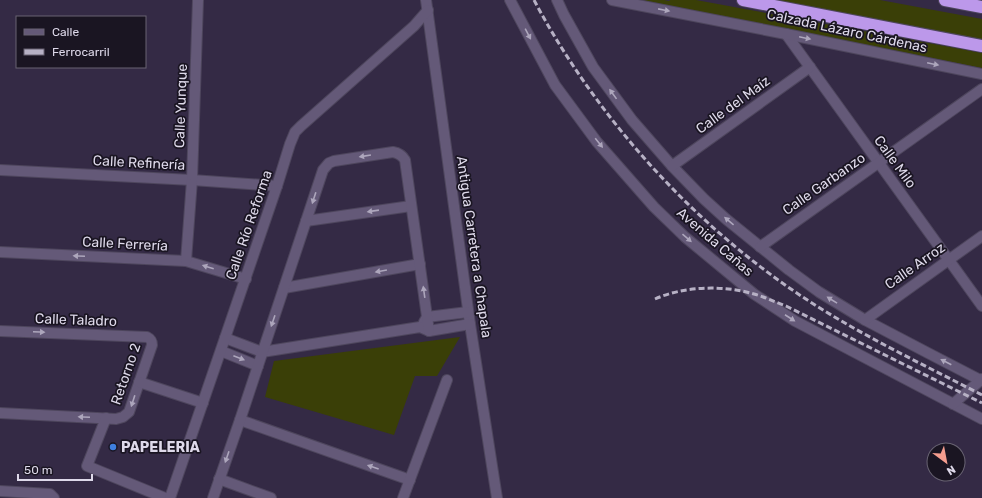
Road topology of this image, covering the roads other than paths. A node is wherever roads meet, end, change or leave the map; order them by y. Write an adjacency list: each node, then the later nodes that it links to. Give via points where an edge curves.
1 (198, 0): 17 (street, Calle Yunque)
2 (510, 0): 45 (street, Avenida Cañas, one-way to 45, via 555,85 597,142 684,237 754,294 794,321)
3 (557, 0): 15 (street, Avenida Cañas, one-way to 3, via 632,120 594,67)
4 (612, 0): 9 (street, Calzada Lázaro Cárdenas, one-way to 9)
5 (743, 0): 10 (highway, Calzada Lázaro Cárdenas)
6 (945, 0): 8 (highway)
7 (427, 5): 18 (street, Calle Río Reforma, via 414,26 295,132); 30 (street, Antigua Carretera a Chapala)
8 (982, 7)
9 (786, 34): 11 (street, Calle Milo); 12 (street, Calzada Lázaro Cárdenas, one-way to 12)
10 (982, 46)
11 (810, 67): 14 (street, Calle Milo); 15 (street, Calle del Maíz)
12 (982, 74)
13 (982, 89): 14 (street, Calle Garbanzo)
14 (878, 162): 22 (street, Calle Garbanzo); 25 (street, Calle Milo)
15 (672, 166): 22 (street, Avenida Cañas, one-way to 15, via 704,199)
16 (0, 170): 17 (street, Calle Refinería)
17 (192, 180): 18 (street, Calle Refinería); 24 (street, Calle Yunque)
18 (277, 186): 27 (street, Calle Río Reforma)
19 (411, 206): 20 (street, one-way to 20); 20 (street, one-way to 20, via 405,160 398,152 386,153 329,163 323,170); 26 (street)
20 (306, 221): 28 (street)
21 (982, 236): 25 (street, Calle Arroz)
22 (760, 247): 32 (street, Avenida Cañas, one-way to 22, via 819,292)
23 (0, 252): 24 (street, Calle Ferrería, one-way to 23)
24 (186, 260): 27 (street, Calle Ferrería, one-way to 24)
25 (949, 260): 29 (street, Calle Milo); 32 (street, Calle Arroz)
26 (420, 264): 28 (street, one-way to 28); 31 (street, one-way to 26)
27 (246, 278): 37 (street, Calle Río Reforma)
28 (284, 288): 39 (street, one-way to 39)
29 (982, 306)
30 (468, 312): 31 (street); 33 (street, Antigua Carretera a Chapala)
31 (427, 317): 34 (street)
32 (865, 320): 42 (street, Avenida Cañas, one-way to 32)
33 (470, 324): 34 (street); 59 (street, Antigua Carretera a Chapala)
34 (425, 329): 39 (street)
35 (0, 331): 36 (street, Calle Taladro, one-way to 36)
36 (150, 338): 43 (street, Retorno 2, via 152,345)
37 (225, 338): 38 (street, Calle Río Reforma); 39 (street)
38 (221, 351): 40 (street, one-way to 40); 44 (street, Calle Río Reforma)
39 (262, 352): 40 (street)
40 (258, 366): 49 (street)
41 (447, 380): 51 (street)
42 (982, 380): 45 (street)
43 (139, 382): 44 (street); 47 (street, Retorno 2, one-way to 47, via 130,412 116,419)
44 (203, 403): 55 (street, Calle Río Reforma)
45 (953, 404): 48 (street, Avenida Cañas)
46 (0, 413): 47 (street, one-way to 46)
47 (106, 418): 54 (street, via 88,466)
48 (982, 419)
49 (240, 420): 50 (street, one-way to 50); 51 (street, one-way to 49)
50 (219, 479): 56 (street); 57 (street)
51 (410, 480): 58 (street)
52 (0, 491): 53 (street, via 50,494)
53 (54, 498)
54 (165, 498)
55 (170, 498)
56 (213, 498)
57 (271, 498)
58 (403, 498)
59 (497, 498)

